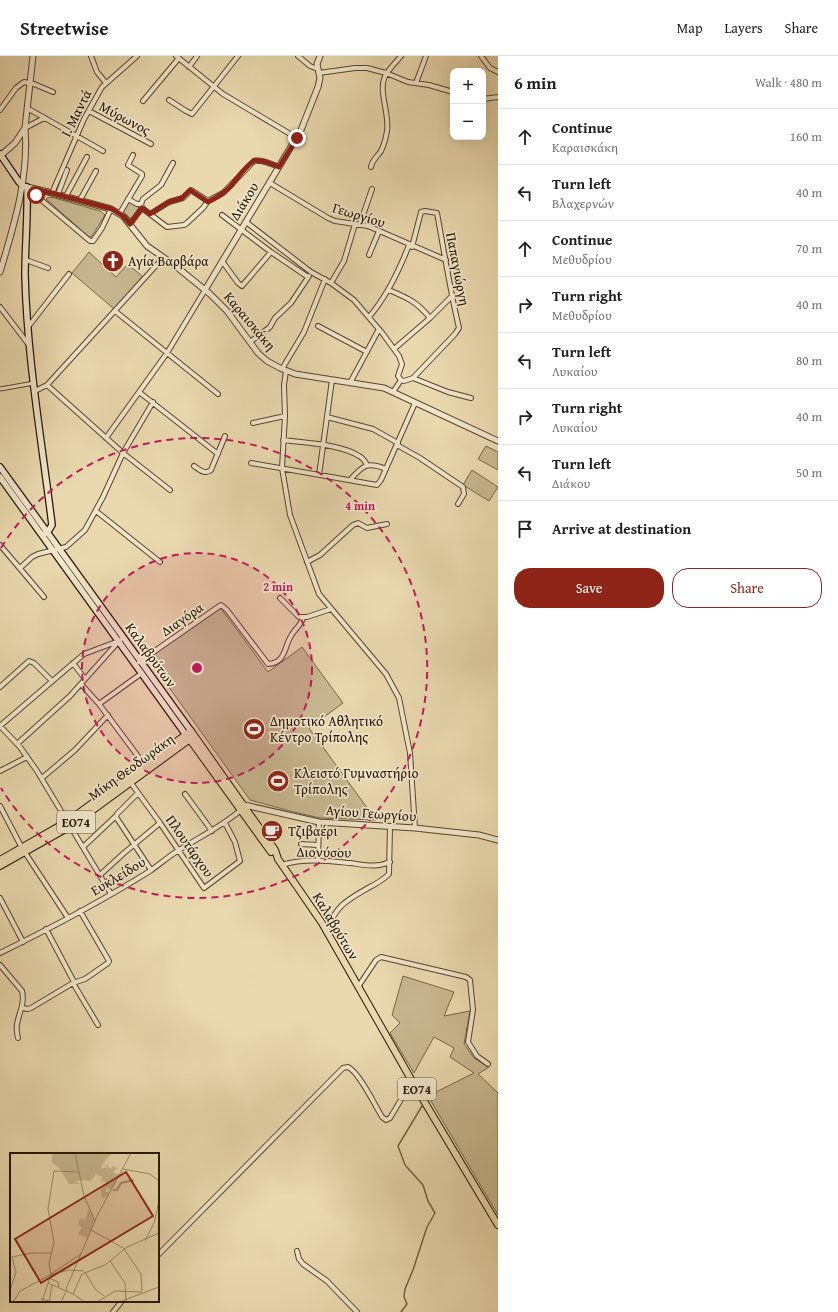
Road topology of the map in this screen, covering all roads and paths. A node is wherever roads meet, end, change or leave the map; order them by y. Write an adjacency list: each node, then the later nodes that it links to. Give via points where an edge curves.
1 (34, 56): 16 (street)
2 (91, 56): 17 (street, via 97,72)
3 (137, 56): 17 (street, Ι. Μαντά)
4 (197, 56): 12 (street)
5 (238, 56): 19 (street)
6 (298, 56): 13 (street)
7 (320, 56): 13 (street, Διάκου)
8 (401, 56): 15 (street)
9 (426, 56): 18 (street)
10 (481, 56): 14 (street, via 490,68)
11 (177, 57): 12 (street); 25 (street)
12 (189, 67): 19 (street)
13 (318, 71): 15 (street, via 366,68); 32 (street, Διάκου, via 316,93)
14 (498, 72)
15 (386, 73): 18 (street); 40 (street, via 383,90 388,116 387,130 381,151)
16 (30, 82): 21 (street); 26 (street); 27 (street, via 20,84)
17 (106, 83): 28 (street, Ι. Μαντά)
18 (416, 83): 20 (street)
19 (214, 87): 24 (street, via 192,114); 32 (street)
20 (450, 91)
21 (53, 92)
22 (498, 97): 23 (street)
23 (486, 99)
24 (169, 100)
25 (143, 101)
26 (27, 108): 29 (street); 30 (street)
27 (0, 110)
28 (89, 110): 31 (street, Ι. Μαντά); 33 (street, Μύρωνος)
29 (44, 118): 30 (street); 31 (street)
30 (25, 128): 35 (street, via 15,143); 44 (street, via 25,169)
31 (77, 136): 34 (street); 46 (street, Ι. Μαντά)
32 (297, 138): 39 (street, Διάκου)
33 (151, 144)
34 (103, 151)
35 (0, 155): 44 (main road)
36 (133, 155): 48 (street, via 128,165 142,176)
37 (87, 157): 47 (street)
38 (173, 164): 51 (street, via 161,185 143,199)
39 (279, 167): 43 (street, Διάκου); 50 (street, via 254,161 223,193)
40 (371, 167)
41 (67, 170): 46 (street)
42 (96, 172): 49 (street)
43 (270, 183): 56 (street, Διάκου); 58 (street, Γεωργίου, via 328,218)
44 (28, 187): 46 (street, Καραισκάκη); 52 (street, via 90,241 93,241); 65 (main road); 69 (street)
45 (372, 189): 58 (street)
46 (55, 193): 47 (street, Καραισκάκη)
47 (66, 196): 49 (street, Καραισκάκη)
48 (128, 199): 51 (street); 53 (street)
49 (80, 200): 52 (street, Καραισκάκη)
50 (208, 202): 54 (street, via 190,190 182,198 169,202); 54 (street, via 184,225 167,227)
51 (142, 206): 54 (street); 57 (street)
52 (112, 209): 53 (street, Καραισκάκη)
53 (120, 213): 57 (street, Καραισκάκη)
54 (150, 214)
55 (222, 215): 59 (street)
56 (246, 222): 59 (street, Διάκου); 70 (street)
57 (130, 224): 64 (street, Καραισκάκη, via 147,246)
58 (358, 224): 60 (street, Γεωργίου); 74 (street, via 344,261)
59 (241, 229): 62 (street); 67 (street, Διάκου)
60 (379, 231): 61 (street, Γεωργίου); 63 (street)
61 (410, 246): 66 (street, Γεωργίου); 66 (street, Παπαγιώργη, via 421,212 437,213); 76 (street)
62 (271, 252): 67 (street, via 242,286); 72 (street)
63 (369, 255)
64 (163, 258): 75 (street, Καραισκάκη); 79 (street)
65 (26, 260): 68 (street); 83 (main road)
66 (446, 260): 77 (street, Παπαγιώργη)
67 (222, 261): 75 (street, Διάκου)
68 (48, 268)
69 (0, 272)
70 (311, 272): 72 (street); 73 (street)
71 (69, 274): 83 (street)
72 (308, 278): 85 (street, via 270,327)
73 (325, 279): 74 (street); 90 (street, via 304,332)
74 (331, 283): 80 (street, via 350,296)
75 (205, 290): 85 (street, Καραισκάκη, via 227,311); 89 (street)
76 (389, 290): 80 (street); 81 (street, via 421,307)
77 (452, 297): 81 (street); 91 (street, Παπαγιώργη, via 458,329)
78 (0, 307): 86 (street)
79 (115, 311): 89 (street); 96 (street)
80 (369, 317): 84 (street)
81 (430, 318): 87 (street)
82 (318, 326): 88 (street)
83 (28, 328): 86 (main road)
84 (379, 329): 87 (street); 88 (street)
85 (250, 342): 90 (street, Καραισκάκη, via 264,358)
86 (30, 346): 95 (main road)
87 (394, 349): 93 (street, via 402,362 398,376)
88 (367, 352): 94 (street)
89 (167, 353): 99 (street); 101 (street)
90 (284, 370): 92 (street, Καραισκάκη); 105 (street)
91 (413, 378): 93 (street); 102 (street)
92 (332, 380): 94 (street, Καραισκάκη); 106 (street)
93 (401, 380): 100 (street)
94 (350, 383): 100 (street, Καραισκάκη)
95 (34, 384): 97 (street); 98 (main road)
96 (47, 385): 98 (street); 109 (street)
97 (0, 389)
98 (35, 391): 129 (main road, via 52,525)
99 (139, 392): 103 (street); 109 (street)
100 (393, 392): 104 (street, Καραισκάκη)
101 (218, 394)
102 (470, 398)
103 (152, 402): 114 (street); 115 (street)
104 (415, 403): 111 (street, Καραισκάκη); 112 (street)
105 (285, 416): 107 (street); 110 (street)
106 (327, 417): 112 (street, via 373,429); 113 (street)
107 (253, 423)
108 (224, 436): 115 (street)
109 (106, 438): 114 (street)
110 (283, 440): 113 (street); 120 (street)
111 (498, 441)
112 (397, 444): 121 (street); 126 (street, via 461,485 464,492)
113 (323, 446): 117 (street, via 351,452 361,457); 122 (street)
114 (123, 453): 125 (street); 127 (street)
115 (218, 454): 118 (street, via 209,472)
116 (251, 463): 120 (street)
117 (367, 465): 121 (street); 124 (street)
118 (194, 466)
119 (0, 467): 129 (main road, Καλαβρύτων)
120 (282, 468): 122 (street); 133 (street, via 286,503)
121 (386, 469): 124 (street, via 377,485)
122 (319, 475): 124 (street)
123 (0, 477): 129 (main road, Καλαβρύτων)
124 (350, 480)
125 (170, 490)
126 (458, 504)
127 (96, 511): 131 (street, via 82,534 66,547); 132 (street)
128 (387, 524): 133 (street, via 367,528 355,524 320,555)
129 (45, 533): 131 (main road, Καλαβρύτων)
130 (0, 545): 134 (street)
131 (56, 551): 134 (street, via 32,557); 139 (main road, Καλαβρύτων)
132 (160, 562)
133 (307, 562): 137 (street, via 319,594)
134 (20, 568): 135 (street)
135 (44, 597)
136 (280, 598): 138 (street, via 296,616)
137 (331, 609): 138 (street); 168 (street, via 386,674 399,698 410,753)
138 (303, 618): 141 (street, Διαγόρα, via 289,639 283,656 268,664 227,610 221,606)
139 (121, 639): 140 (street, via 88,652); 141 (main road, Καλαβρύτων); 143 (street)
140 (74, 663): 143 (street); 144 (street)
141 (138, 663): 142 (main road, Καλαβρύτων); 150 (main road, Καλαβρύτων)
142 (142, 673): 147 (street); 150 (main road, Καλαβρύτων)
143 (85, 679): 145 (street)
144 (52, 681): 146 (street, via 30,661); 149 (street)
145 (81, 684): 147 (street); 151 (street, via 67,700)
146 (0, 687)
147 (99, 704): 148 (street)
148 (108, 715): 153 (street); 155 (street, via 75,750)
149 (0, 726): 151 (street)
150 (190, 735): 153 (main road, Μίκη Θεοδωράκη / ΕΟ74); 160 (main road, Καλαβρύτων / ΕΟ74)
151 (17, 744): 152 (street)
152 (27, 757): 154 (street); 155 (street)
153 (146, 768): 156 (main road, Μίκη Θεοδωράκη / ΕΟ74); 166 (main road, Μίκη Θεοδωράκη / ΕΟ74)
154 (0, 771)
155 (42, 778): 166 (street)
156 (130, 783): 157 (street, Πλουτάρχου); 166 (main road, Μίκη Θεοδωράκη / ΕΟ74)
157 (138, 793): 162 (street); 164 (street, Πλουτάρχου)
158 (185, 794): 169 (street)
159 (0, 806): 161 (street)
160 (240, 806): 163 (street, Αγίου Γεωργίου); 165 (street, Ευκλείδου); 180 (main road, Καλαβρύτων / ΕΟ74, via 274,850)
161 (2, 814): 175 (street)
162 (116, 816): 172 (street); 174 (street)
163 (319, 822): 167 (street, Αγίου Γεωργίου); 173 (street)
164 (160, 823): 172 (street); 176 (street, Πλουτάρχου)
165 (225, 823): 169 (street, Ευκλείδου); 176 (street, Πλουτάρχου, via 235,842 240,861 204,888)
166 (69, 824): 174 (street); 175 (main road, Μίκη Θεοδωράκη / ΕΟ74)
167 (390, 827): 168 (street, Αγίου Γεωργίου); 179 (street)
168 (416, 828): 170 (street, Αγίου Γεωργίου)
169 (212, 831): 176 (street, Ευκλείδου)
170 (498, 840)
171 (301, 844): 173 (street)
172 (134, 845): 182 (street); 183 (street)
173 (318, 845): 178 (street)
174 (83, 847): 183 (street)
175 (23, 850): 177 (main road, Μίκη Θεοδωράκη / ΕΟ74); 181 (main road, Μίκη Θεοδωράκη / ΕΟ74); 187 (street)
176 (179, 850): 182 (street, Ευκλείδου)
177 (0, 860)
178 (318, 861): 179 (street, Διονύσου, via 377,866); 180 (street, Διονύσου)
179 (390, 862): 189 (street, via 390,872 386,877 341,905)
180 (282, 865): 189 (main road, Καλαβρύτων / ΕΟ74)
181 (0, 866)
182 (151, 870): 184 (street, Ευκλείδου)
183 (100, 875): 184 (street)
184 (111, 894): 186 (street, Ευκλείδου)
185 (0, 898): 190 (street)
186 (80, 911): 187 (street, Ευκλείδου); 193 (street, via 109,962 85,979)
187 (68, 918): 188 (street, Ευκλείδου)
188 (46, 929): 190 (street, Ευκλείδου); 193 (street)
189 (326, 932): 194 (main road, Καλαβρύτων / ΕΟ74)
190 (22, 942): 191 (street, Ευκλείδου)
191 (0, 953)
192 (0, 965): 195 (street, via 22,991)
193 (74, 983): 195 (street, via 31,1008); 196 (street)
194 (358, 987): 198 (street, via 376,960 381,957 466,977 470,980 473,1010 468,1042 477,1056); 199 (main road, ΕΟ74)
195 (22, 1008): 197 (street, via 16,1027)
196 (98, 1024)
197 (18, 1038)
198 (488, 1064)
199 (412, 1081): 200 (main road, ΕΟ74); 202 (street, via 390,1118 386,1120 352,1069 344,1068)
200 (498, 1225)
201 (297, 1251): 205 (street, via 303,1264 327,1281)
202 (159, 1254)
203 (121, 1302): 204 (street)
204 (113, 1312)
205 (358, 1312)

